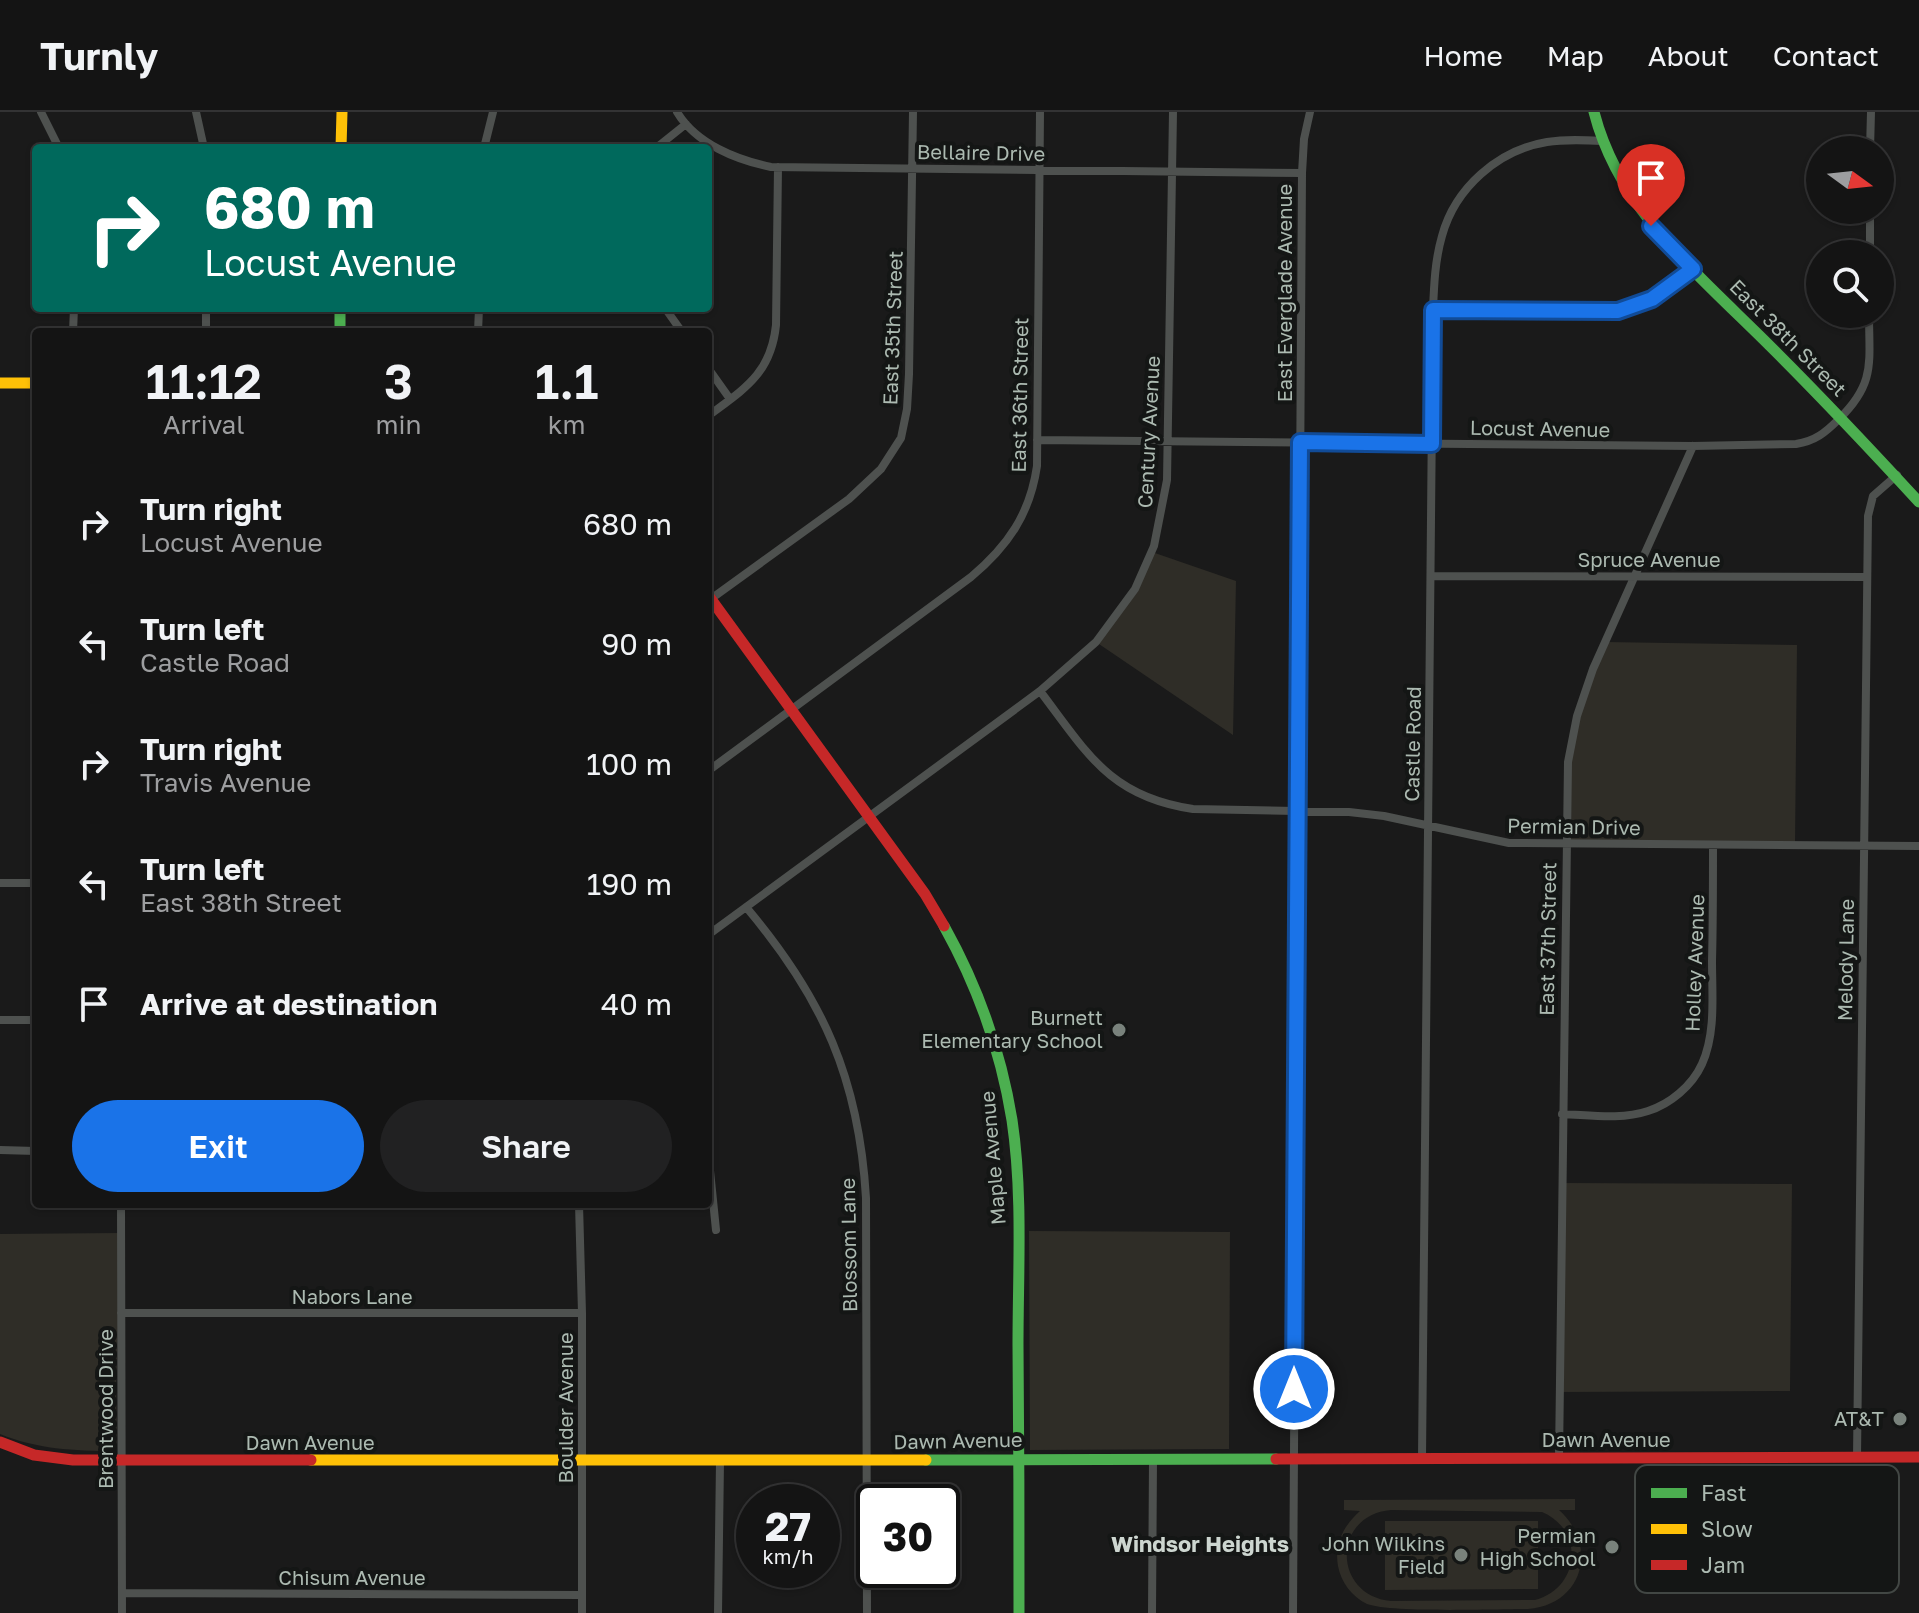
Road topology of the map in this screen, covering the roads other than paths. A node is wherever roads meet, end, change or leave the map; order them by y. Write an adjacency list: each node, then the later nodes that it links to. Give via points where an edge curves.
1 (41, 112): 15 (street)
2 (196, 112): 16 (street)
3 (342, 112): 17 (street)
4 (493, 112): 18 (street)
5 (677, 112): 12 (street, Bellaire Drive)
6 (913, 112): 21 (street, East 35th Street)
7 (1040, 112): 22 (street, East 36th Street)
8 (1173, 112): 23 (street, Century Avenue)
9 (1310, 112): 24 (street, East Everglade Avenue)
10 (1594, 112): 14 (street, East 38th Street)
11 (1871, 112): 13 (street)
12 (686, 124): 19 (street); 20 (street, Bellaire Drive, via 728,154)
13 (1870, 136)
14 (1603, 141): 25 (street, East 38th Street, via 1625,190); 26 (street, Castle Road, via 1528,147 1475,179 1442,235)
15 (57, 144)
16 (203, 144)
17 (341, 144)
18 (485, 144)
19 (661, 144)
20 (778, 167): 21 (street, Bellaire Drive); 31 (street, via 774,341 760,373)
21 (912, 168): 22 (street, Bellaire Drive); 44 (street, East 35th Street, via 909,374 901,438 881,469 849,499)
22 (1040, 170): 23 (street, Bellaire Drive); 34 (street, East 36th Street)
23 (1172, 171): 24 (street, Bellaire Drive); 35 (street, Century Avenue)
24 (1302, 173): 36 (street, East Everglade Avenue)
25 (1693, 269): 26 (street, via 1652,299 1618,311); 33 (street, East 38th Street)
26 (1433, 310): 37 (street, Castle Road)
27 (1869, 328): 33 (street, via 1868,380)
28 (712, 374): 31 (street)
29 (0, 383): 30 (street)
30 (32, 383)
31 (730, 399): 32 (street)
32 (712, 413)
33 (1841, 417): 38 (street, Locust Avenue, via 1808,442); 39 (street, East 38th Street)
34 (1037, 440): 35 (street, Locust Avenue); 47 (street, East 36th Street, via 1029,503 1003,548)
35 (1169, 441): 36 (street, Locust Avenue); 46 (street, Century Avenue, via 1160,523 1135,589 1096,642)
36 (1300, 442): 37 (street, Locust Avenue); 49 (street, East Everglade Avenue)
37 (1432, 444): 38 (street, Locust Avenue); 41 (street, Castle Road)
38 (1693, 446): 42 (street, East 37th Street)
39 (1897, 475): 40 (street, East 38th Street); 43 (street, Melody Lane, via 1870,504)
40 (1919, 502)
41 (1431, 576): 42 (street, Spruce Avenue); 51 (street, Castle Road)
42 (1634, 576): 43 (street, Spruce Avenue); 52 (street, East 37th Street, via 1577,716 1568,762)
43 (1866, 577): 54 (street, Melody Lane)
44 (712, 596)
45 (712, 602): 47 (street, Maple Avenue)
46 (1040, 691): 49 (street, Permian Drive, via 1103,771 1144,798 1193,809); 50 (street, Century Avenue)
47 (791, 710): 48 (street, East 36th Street); 50 (street, Maple Avenue)
48 (712, 768)
49 (1297, 811): 51 (street, Permian Drive, via 1384,816); 78 (street, East Everglade Avenue)
50 (870, 816): 58 (street, Century Avenue); 74 (street, Maple Avenue, via 963,960 1001,1065 1012,1122 1018,1206)
51 (1428, 826): 52 (street, Permian Drive, via 1509,843); 75 (street, Castle Road)
52 (1565, 844): 53 (street, Permian Drive); 62 (street, East 37th Street)
53 (1713, 845): 54 (street, Permian Drive); 62 (street, Holley Avenue, via 1711,1021 1698,1073 1681,1092 1645,1112)
54 (1863, 845): 55 (street, Permian Drive); 72 (street, Melody Lane)
55 (1919, 846)
56 (0, 883): 57 (street)
57 (32, 883)
58 (746, 907): 59 (street, Century Avenue); 82 (street, Blossom Lane, via 812,998 855,1108 866,1198)
59 (712, 932)
60 (0, 1020): 61 (street)
61 (32, 1020)
62 (1562, 1114): 76 (street, East 37th Street)
63 (0, 1150): 64 (street)
64 (32, 1151)
65 (712, 1190): 68 (street)
66 (121, 1208): 69 (street, Brentwood Drive)
67 (579, 1208): 70 (street, Boulder Avenue)
68 (716, 1230)
69 (121, 1313): 70 (street, Nabors Lane); 79 (street, Brentwood Drive)
70 (582, 1313): 80 (street, Boulder Avenue)
71 (0, 1442): 79 (street, Dawn Avenue, via 52,1458)
72 (1857, 1457): 73 (street, Dawn Avenue); 76 (street, Dawn Avenue)
73 (1919, 1457)
74 (1019, 1458): 77 (street, Dawn Avenue); 82 (street, Dawn Avenue); 89 (street, Maple Avenue)
75 (1422, 1458): 76 (street, Dawn Avenue); 78 (street, Dawn Avenue)
76 (1559, 1458)
77 (1153, 1459): 78 (street, Dawn Avenue); 90 (street)
78 (1293, 1459): 91 (street, East Everglade Avenue)
79 (123, 1460): 80 (street, Dawn Avenue); 83 (street, Brentwood Drive)
80 (582, 1461): 81 (street, Dawn Avenue); 84 (street, Boulder Avenue)
81 (720, 1461): 82 (street, Dawn Avenue); 87 (street)
82 (866, 1461): 88 (street, Blossom Lane)
83 (122, 1593): 84 (street, Chisum Avenue); 85 (street, Brentwood Drive)
84 (582, 1595): 86 (street, Boulder Avenue)
85 (122, 1613)
86 (582, 1613)
87 (718, 1613)
88 (867, 1613)
89 (1019, 1613)
90 (1152, 1613)
91 (1293, 1613)

